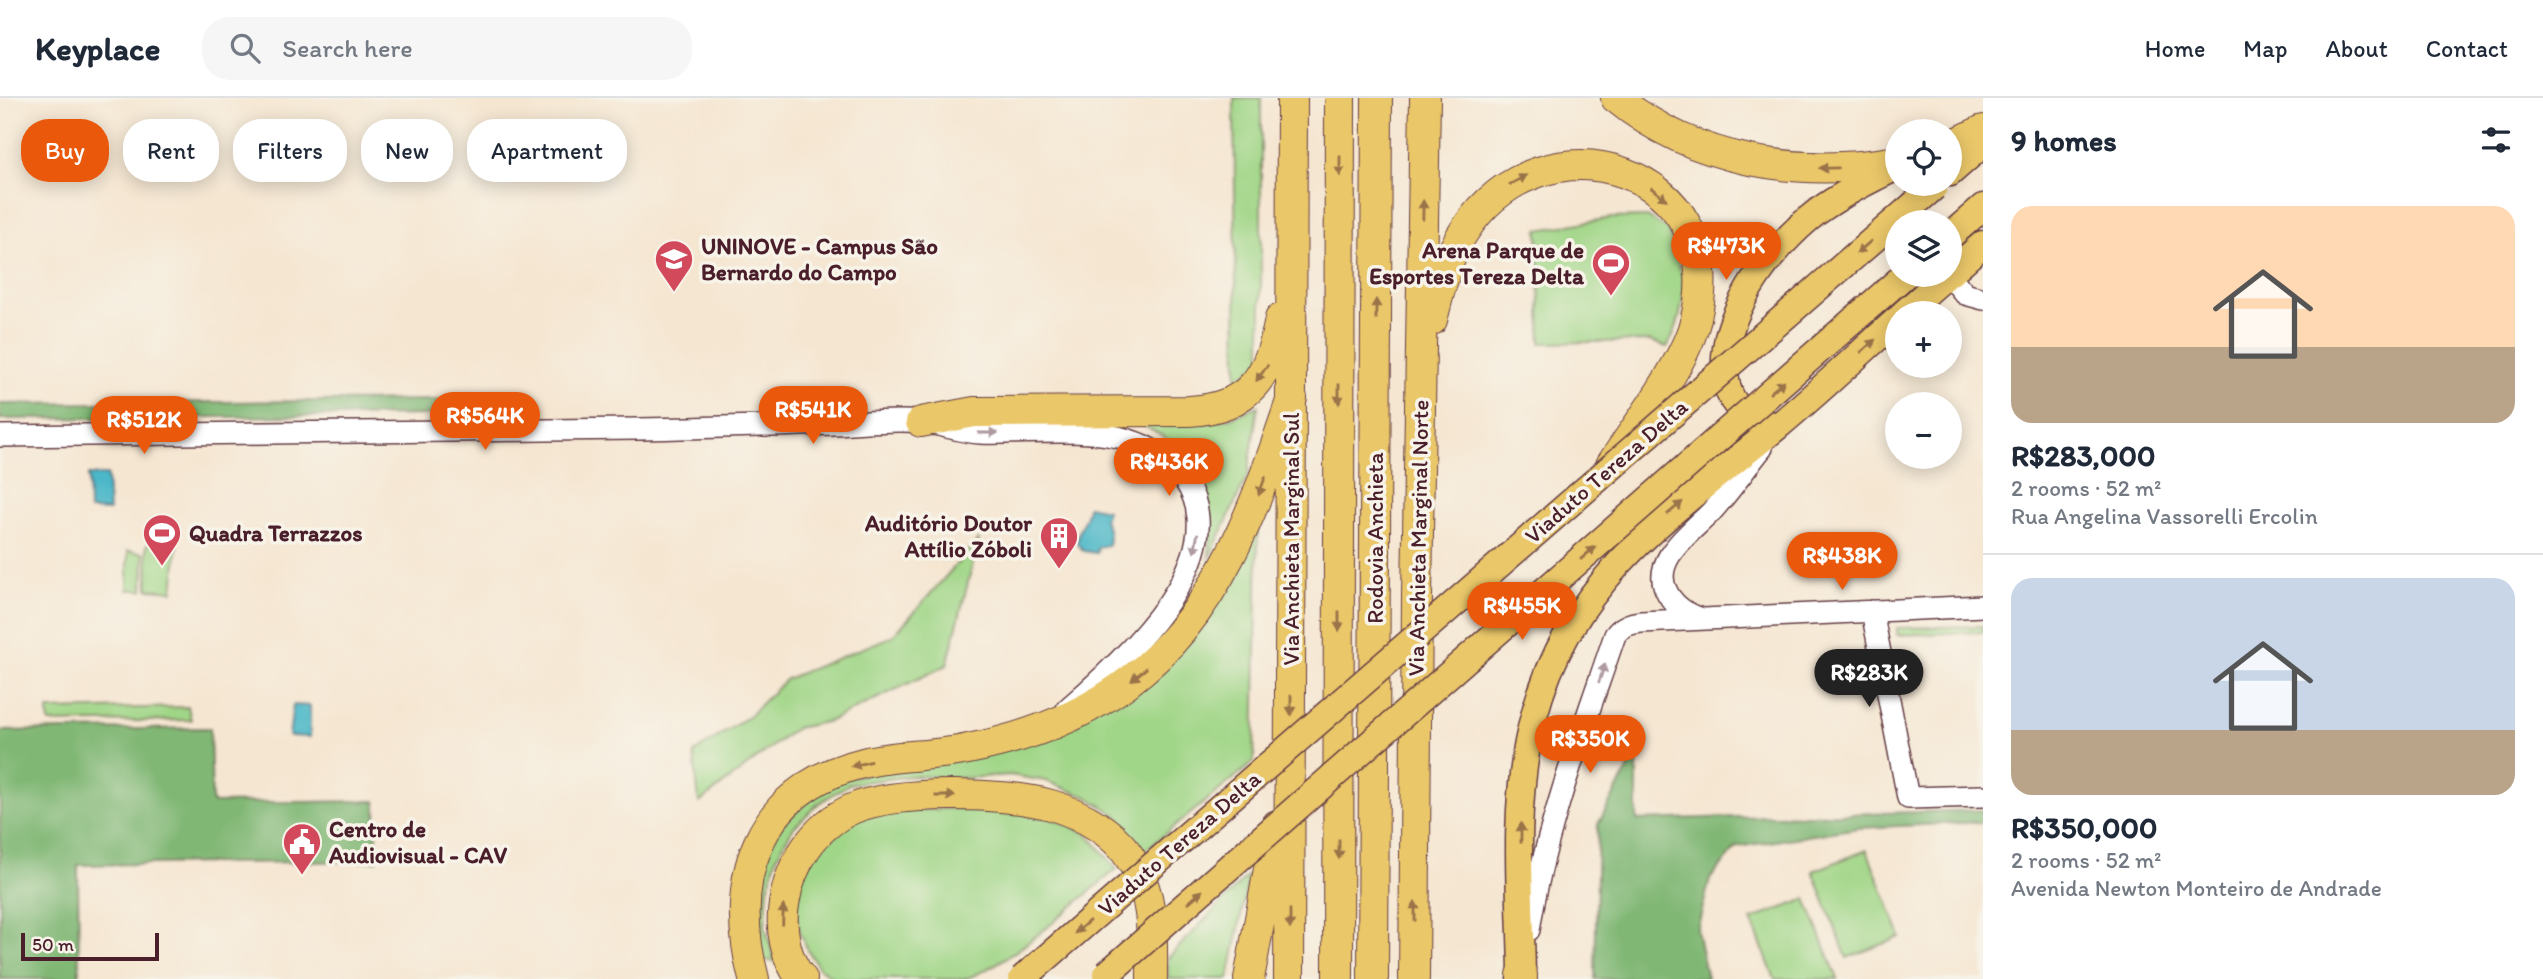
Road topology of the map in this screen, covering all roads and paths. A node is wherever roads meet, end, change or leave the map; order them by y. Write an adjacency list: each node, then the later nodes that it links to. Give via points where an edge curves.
1 (1292, 98): 15 (highway, Via Anchieta Marginal Sul)
2 (1340, 98): 44 (highway, Rodovia Anchieta, one-way to 44)
3 (1377, 98): 45 (highway, Rodovia Anchieta, one-way to 3)
4 (1425, 98): 24 (highway, Via Anchieta Marginal Norte, one-way to 4)
5 (1616, 98): 9 (highway, one-way to 5, via 1824,168 1744,160 1666,130)
6 (1983, 130): 7 (highway)
7 (1962, 140)
8 (1983, 144): 10 (main road, Viaduto Tereza Delta)
9 (1885, 162)
10 (1962, 162)
11 (1885, 173): 27 (main road, via 1838,198 1796,230 1756,278 1734,319 1725,355 1728,391 1752,419)
12 (1923, 196): 29 (main road, Viaduto Tereza Delta, one-way to 29, bridge)
13 (1983, 207): 14 (main road)
14 (1962, 225)
15 (1291, 236): 25 (highway, Via Anchieta Marginal Sul); 26 (highway, one-way to 26, via 1270,361 1247,391 1224,407 974,412)
16 (1983, 244): 17 (main road)
17 (1962, 263)
18 (1891, 287): 36 (main road, one-way to 18, bridge)
19 (1934, 287): 22 (main road)
20 (1959, 287): 21 (street, via 1965,295)
21 (1983, 299)
22 (1918, 301)
23 (1885, 331): 27 (main road, one-way to 23)
24 (1420, 364): 29 (highway, one-way to 29, bridge, via 1448,264 1464,231 1508,185 1537,170 1568,164 1618,171 1647,184 1673,205 1692,236 1700,286 1697,318 1682,354); 46 (highway, Via Anchieta Marginal Norte, one-way to 24)
25 (1292, 398): 33 (highway, one-way to 33, via 1247,523 1189,622 1167,648 1111,695); 34 (highway, Via Anchieta Marginal Sul, one-way to 34)
26 (921, 422): 28 (street); 33 (street, one-way to 33, via 975,433 1098,434 1132,440 1175,470 1195,504 1197,545 1179,588 1114,666)
27 (1780, 424): 32 (street, via 1664,567 1663,584 1671,600); 39 (main road, one-way to 27, via 1522,782 1536,710 1554,657 1584,604 1624,555)
28 (0, 436)
29 (1608, 470): 38 (main road, Viaduto Tereza Delta, one-way to 38, bridge)
30 (1983, 606): 31 (street)
31 (1872, 611): 32 (street); 35 (street, via 1908,798)
32 (1704, 620): 39 (street, one-way to 32, via 1542,858 1615,635 1632,623)
33 (1047, 726): 37 (highway, one-way to 37, via 965,750 864,762 832,772 794,797 764,834 749,868 744,918)
34 (1290, 753): 42 (highway); 43 (highway, Via Anchieta Marginal Sul, one-way to 43)
35 (1983, 796)
36 (1104, 976)
37 (762, 977)
38 (1022, 977)
39 (1522, 977)
40 (802, 979): 41 (highway, one-way to 41, via 785,945 782,911 788,880 811,842 853,808 954,796 1053,805 1093,823 1118,842 1147,893)
41 (1152, 979)
42 (1249, 979)
43 (1289, 979)
44 (1338, 979)
45 (1373, 979)
46 (1414, 979)

